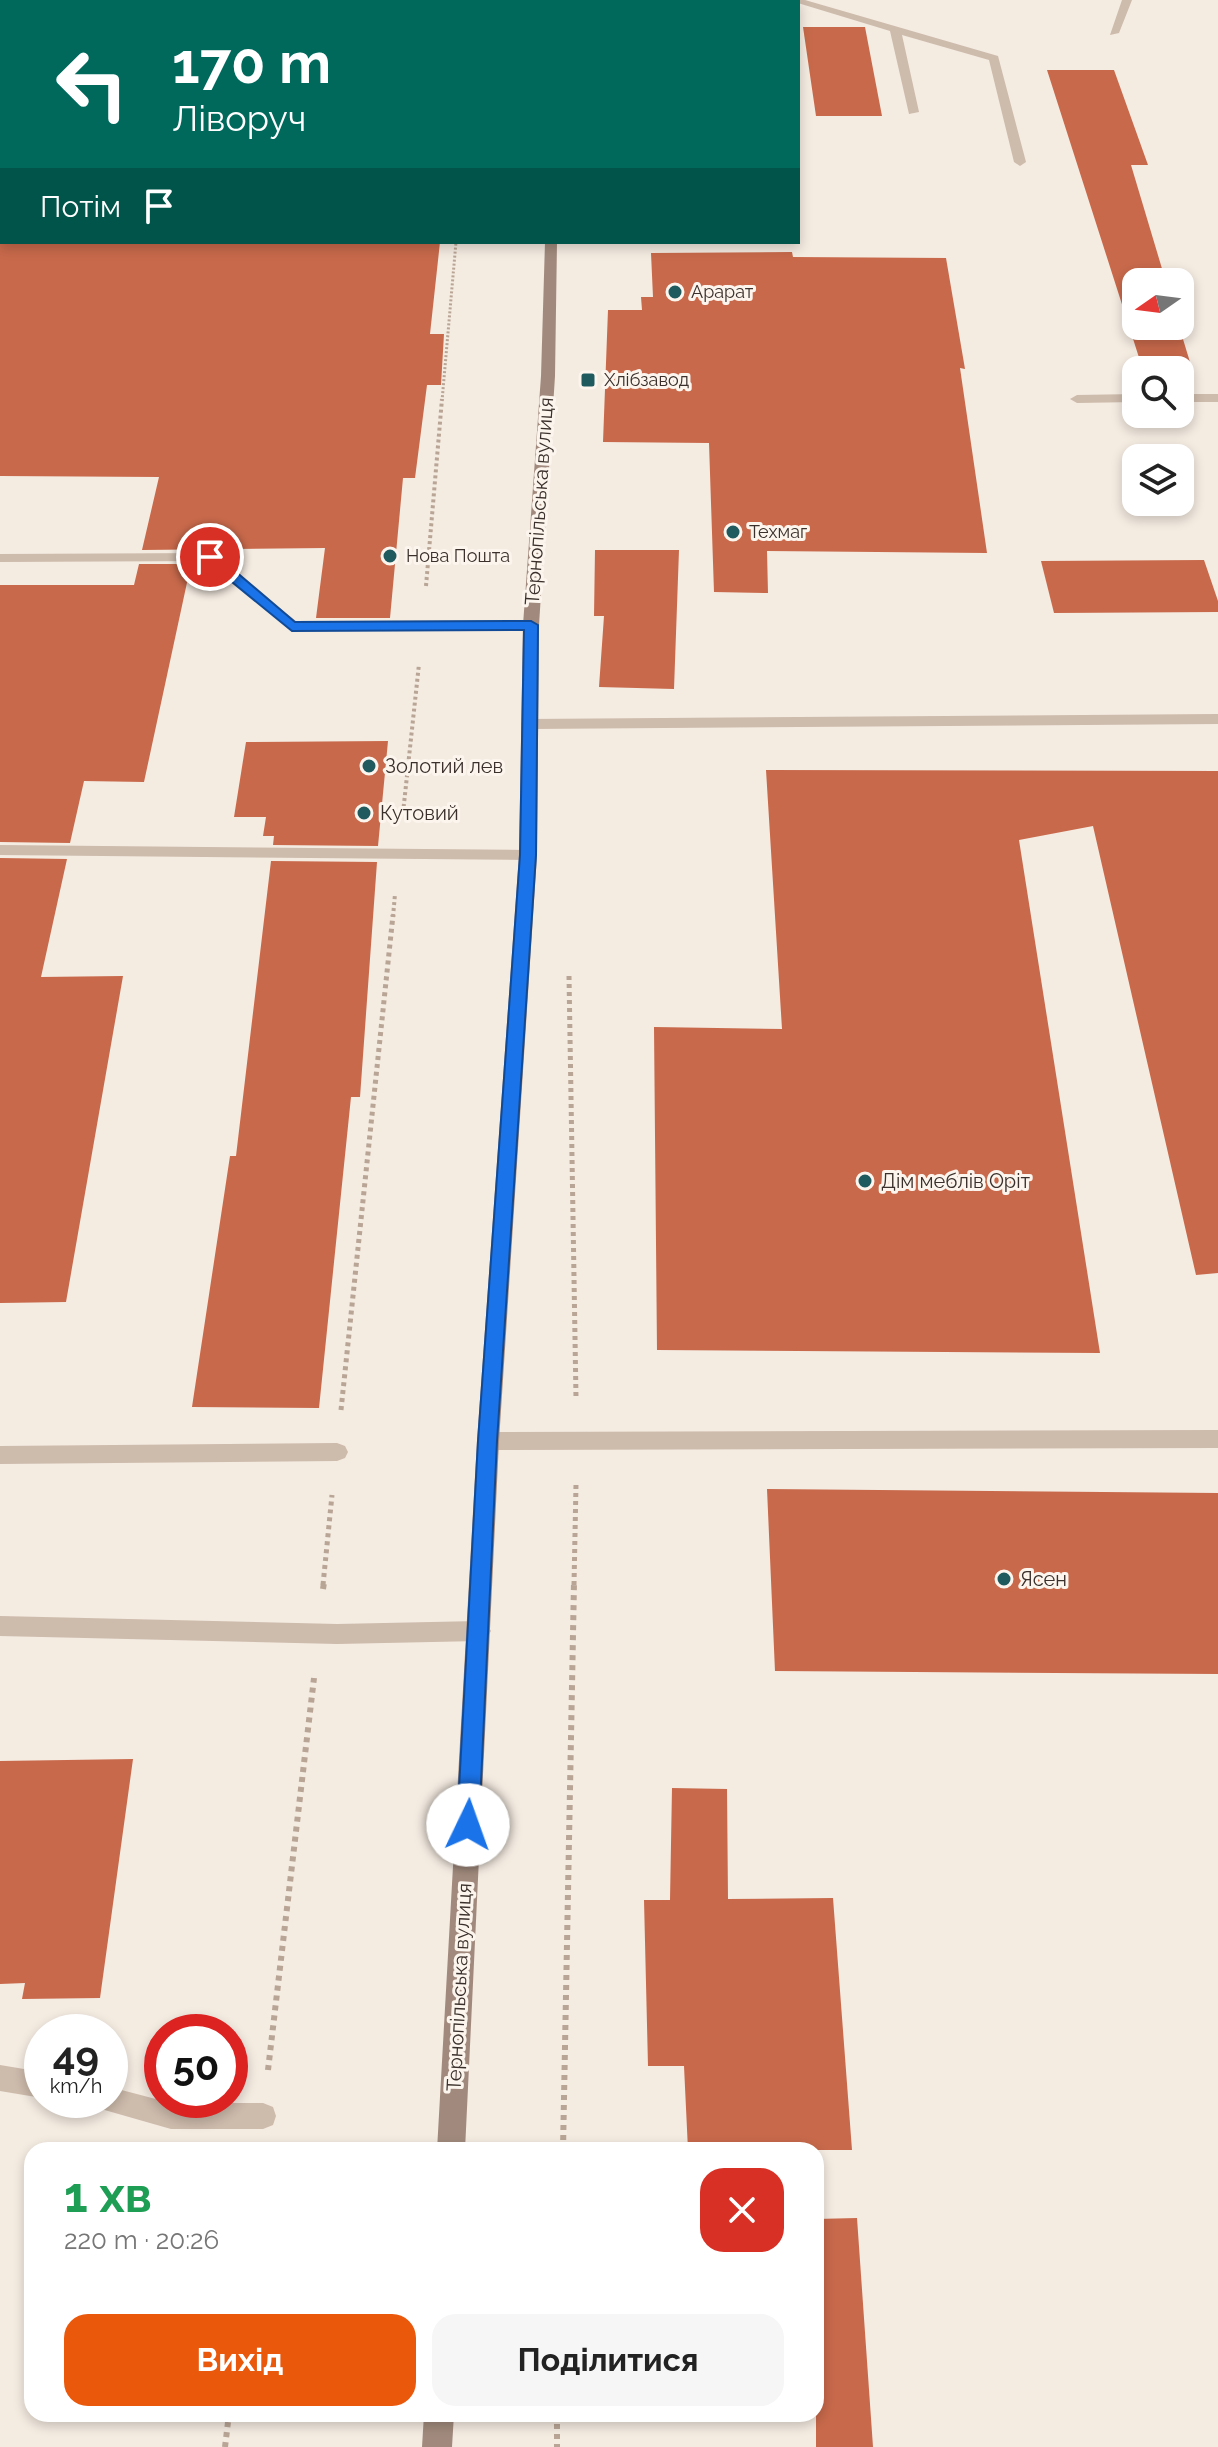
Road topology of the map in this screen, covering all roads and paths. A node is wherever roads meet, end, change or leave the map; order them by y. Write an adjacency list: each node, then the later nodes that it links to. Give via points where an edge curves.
1 (1127, 0): 4 (lane)
2 (800, 2): 3 (lane)
3 (895, 29): 5 (lane); 6 (lane, via 994,58)
4 (1114, 33)
5 (913, 112)
6 (1020, 162)
7 (456, 244): 15 (path)
8 (551, 244): 14 (main road, Тернопільська вулиця)
9 (1122, 398): 12 (lane)
10 (1194, 398): 11 (lane)
11 (1218, 398)
12 (1077, 399)
13 (0, 558): 15 (lane, via 210,557 292,626)
14 (531, 625): 15 (lane); 17 (main road, Тернопільська вулиця)
15 (422, 627): 19 (path)
16 (1218, 719): 17 (lane)
17 (529, 724): 20 (main road, Тернопільська вулиця)
18 (0, 850): 19 (lane)
19 (399, 855): 20 (lane); 25 (path)
20 (528, 855): 23 (main road, Тернопільська вулиця)
21 (568, 962): 24 (path)
22 (1218, 1439): 24 (lane)
23 (488, 1441): 24 (lane); 28 (main road, Тернопільська вулиця)
24 (576, 1441): 35 (path)
25 (337, 1452): 26 (lane); 29 (path)
26 (0, 1455)
27 (0, 1626): 29 (lane)
28 (479, 1631): 29 (lane); 34 (main road, Тернопільська вулиця)
29 (318, 1632): 33 (path)
30 (0, 2078): 31 (lane)
31 (24, 2082)
32 (128, 2105): 33 (lane, via 171,2116)
33 (263, 2116)
34 (451, 2142)
35 (563, 2142)
36 (228, 2422): 39 (path)
37 (439, 2422): 40 (main road)
38 (557, 2422): 41 (path)
39 (225, 2447)
40 (437, 2447)
41 (557, 2447)

